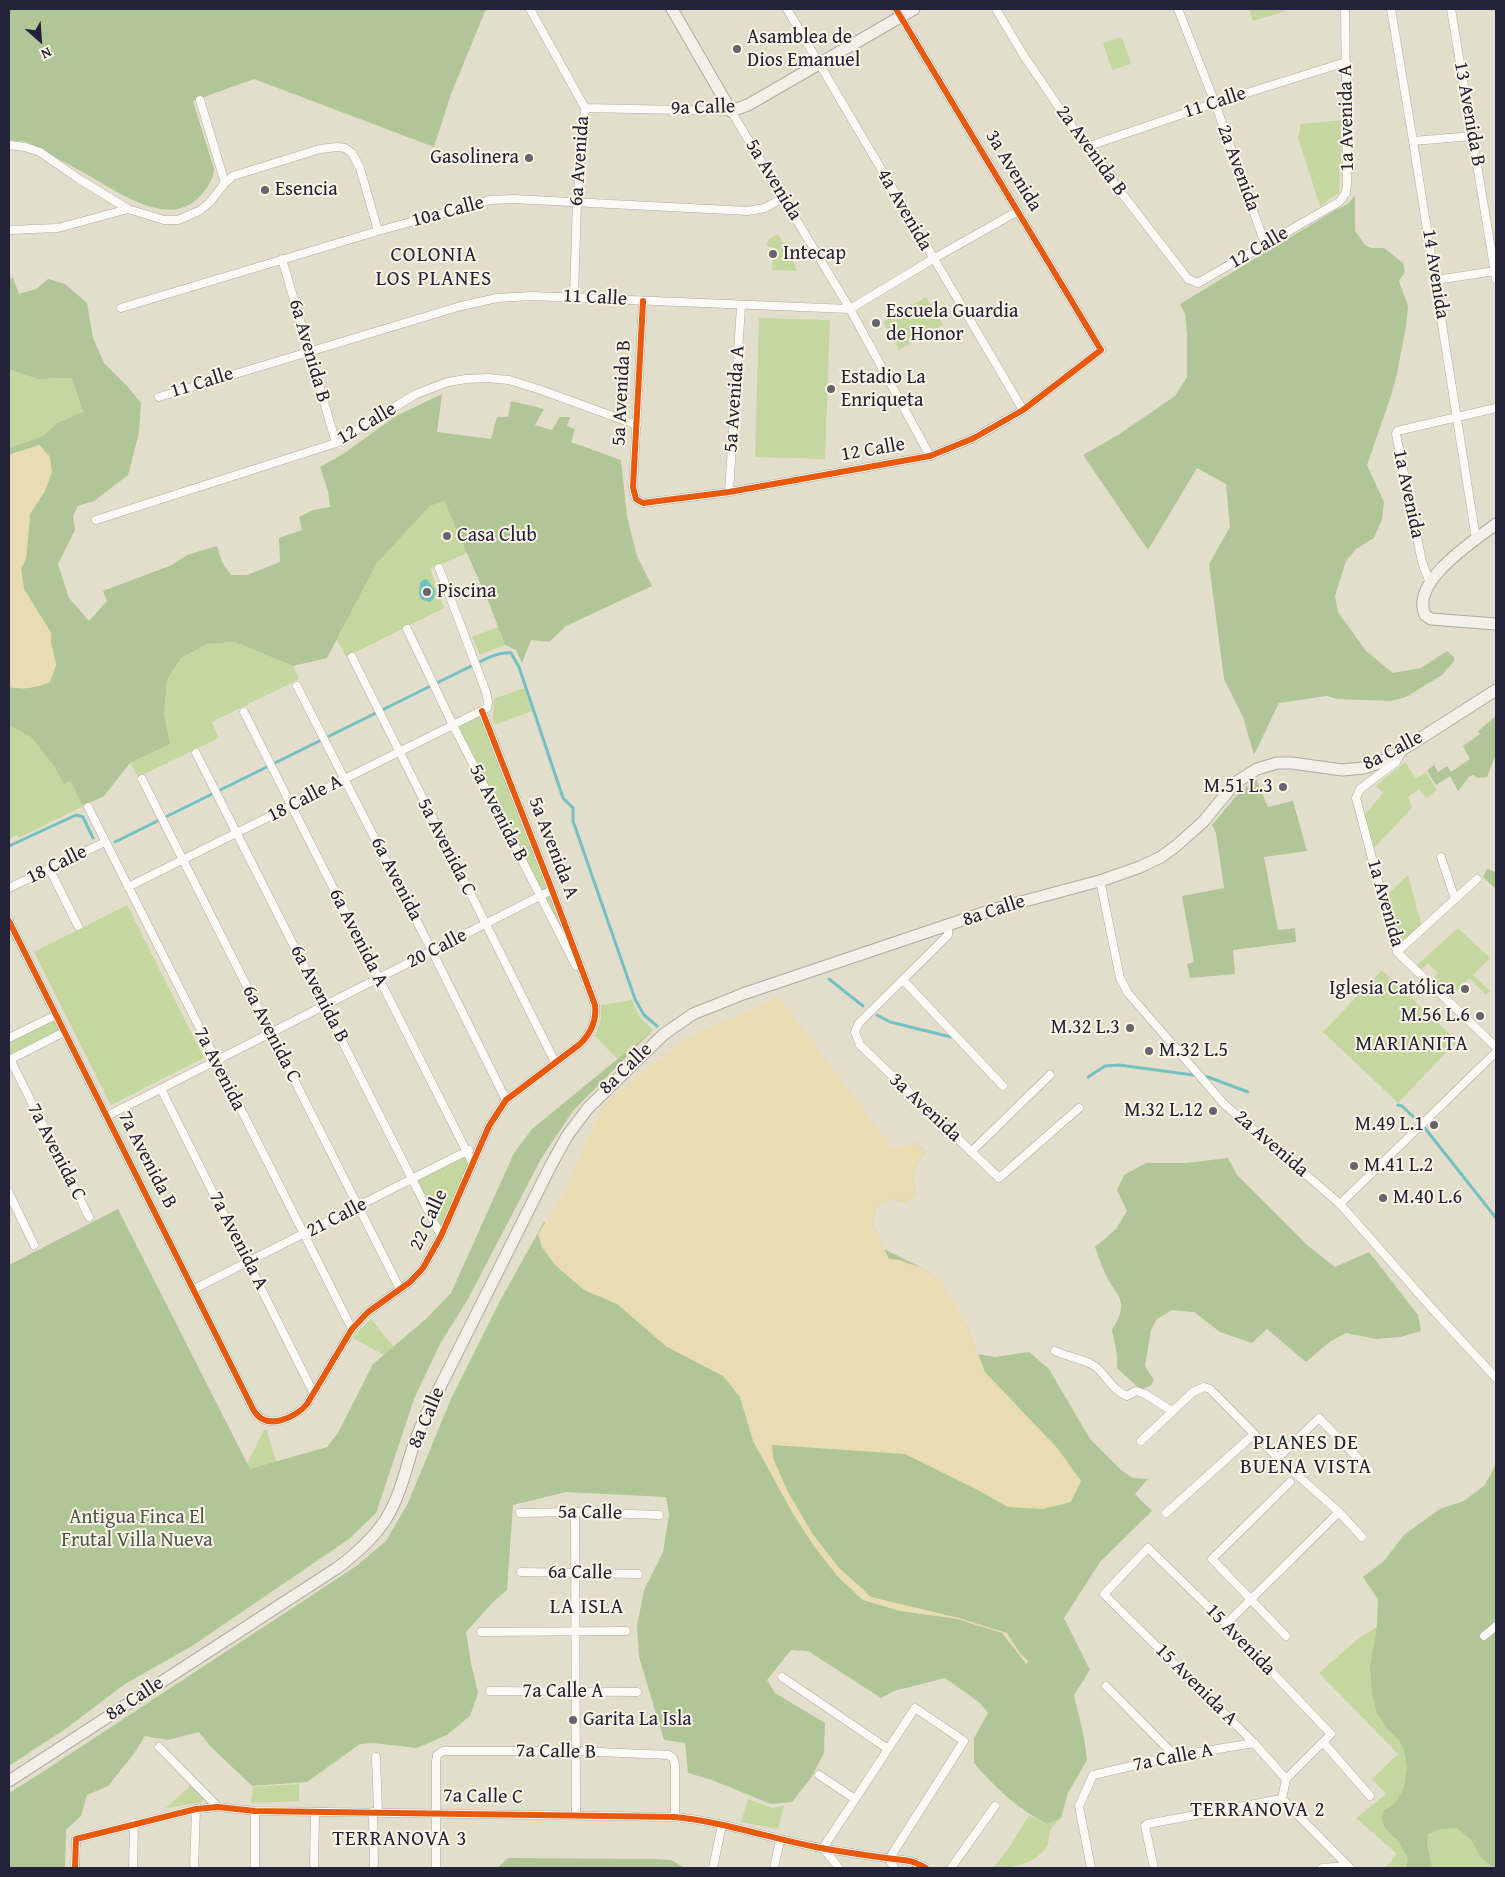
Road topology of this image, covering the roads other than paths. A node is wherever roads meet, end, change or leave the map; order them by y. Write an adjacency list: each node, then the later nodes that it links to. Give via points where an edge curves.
1 (530, 9): 15 (street, 6a Avenida)
2 (672, 9): 16 (main road, 5a Avenida)
3 (787, 9): 12 (street, 4a Avenida)
4 (914, 9): 10 (main road, 9a Calle)
5 (996, 9): 20 (street, 2a Avenida B)
6 (1178, 9): 14 (street, 2a Avenida)
7 (1345, 9): 11 (street, 1a Avenida A)
8 (1391, 9): 18 (street, 14 Avenida)
9 (1451, 9): 17 (street, 13 Avenida B)
10 (898, 12): 12 (main road, 9a Calle); 25 (street, 3a Avenida)
11 (1346, 62): 14 (street, 11 Calle); 26 (street, 1a Avenida A, via 1347,190 1339,202)
12 (819, 64): 16 (main road, 9a Calle, via 748,105); 31 (street, 4a Avenida)
13 (200, 100): 21 (street)
14 (1214, 103): 20 (street, 11 Calle); 29 (street, 2a Avenida)
15 (585, 108): 16 (street, 9a Calle); 23 (street, 6a Avenida)
16 (731, 111): 22 (street, 5a Avenida)
17 (1472, 136): 18 (street); 32 (street, 13 Avenida B)
18 (1413, 141): 34 (street, 14 Avenida)
19 (9, 145): 24 (street, via 40,152)
20 (1086, 147): 35 (street, 2a Avenida B, via 1188,279)
21 (225, 183): 24 (street, via 205,207 178,220 164,220); 28 (street, via 239,174 320,149 345,148 357,160)
22 (783, 198): 23 (street, 10a Calle, via 755,211); 40 (street, 5a Avenida)
23 (577, 202): 28 (street, 10a Calle, via 490,200); 36 (street, 6a Avenida)
24 (128, 209): 27 (street, via 58,228)
25 (1018, 211): 31 (street); 41 (street, 3a Avenida)
26 (1320, 213): 29 (street, 12 Calle)
27 (9, 230)
28 (378, 231): 30 (street, 10a Calle)
29 (1265, 244): 35 (street, 12 Calle)
30 (282, 259): 39 (street, 10a Calle); 42 (street, 6a Avenida B)
31 (933, 259): 40 (street); 45 (street, 4a Avenida)
32 (1495, 271): 33 (street, 13 Avenida B); 34 (street)
33 (1496, 279)
34 (1436, 280): 46 (street, 14 Avenida)
35 (1198, 283)
36 (574, 296): 37 (street, 11 Calle); 42 (street, 11 Calle, via 497,298)
37 (643, 301): 38 (street, 11 Calle); 47 (street, 5a Avenida B)
38 (741, 306): 40 (street, 11 Calle); 51 (street, 5a Avenida A)
39 (121, 308)
40 (850, 309): 49 (street, 5a Avenida)
41 (1101, 350): 45 (street, 12 Calle)
42 (308, 351): 43 (street, 11 Calle); 48 (street, 6a Avenida B)
43 (159, 397)
44 (1496, 408): 46 (street)
45 (1023, 410): 49 (street, 12 Calle, via 974,438)
46 (1457, 417): 54 (street, 14 Avenida); 56 (street, 1a Avenida, via 1399,430 1396,434 1422,562)
47 (637, 425): 48 (street, 12 Calle, via 509,380 466,379 416,394); 50 (street, 5a Avenida B)
48 (336, 443): 52 (street, 12 Calle)
49 (930, 456): 51 (street, 12 Calle)
50 (633, 487): 51 (street, 12 Calle, via 636,499 643,503)
51 (728, 492)
52 (96, 520)
53 (1496, 524): 54 (main road)
54 (1476, 539): 56 (main road, via 1452,558)
55 (439, 568): 62 (street, via 488,700)
56 (1430, 583): 57 (main road, via 1423,602 1427,617)
57 (1496, 624)
58 (407, 629): 64 (street, 5a Avenida B)
59 (352, 657): 66 (street, 5a Avenida C)
60 (297, 686): 69 (street, 6a Avenida)
61 (1496, 690): 65 (main road, 8a Calle)
62 (482, 711): 64 (street, 18 Calle A); 81 (street, 5a Avenida A)
63 (244, 712): 70 (street, 6a Avenida A)
64 (453, 725): 66 (street, 18 Calle A); 82 (street, 5a Avenida B)
65 (1403, 749): 78 (main road, 8a Calle, via 1379,763 1356,770 1292,763 1258,769 1235,783 1203,822 1169,852 1147,864); 89 (street, 1a Avenida, via 1396,762 1363,786 1356,798)
66 (399, 752): 69 (street, 18 Calle A); 85 (street, 5a Avenida C)
67 (196, 753): 72 (street, 6a Avenida B)
68 (142, 779): 75 (street, 6a Avenida C)
69 (344, 779): 70 (street, 18 Calle A); 88 (street, 6a Avenida)
70 (291, 806): 72 (street, 18 Calle A); 90 (street, 6a Avenida A)
71 (88, 807): 73 (street, 7a Avenida)
72 (236, 833): 75 (street, 18 Calle A); 93 (street, 6a Avenida B)
73 (105, 842): 76 (street, 18 Calle); 79 (street, 7a Avenida)
74 (1441, 857): 83 (street)
75 (183, 859): 79 (street, 18 Calle A); 96 (street, 6a Avenida C)
76 (49, 868): 80 (street, 18 Calle); 87 (street)
77 (1477, 879): 83 (street)
78 (1100, 880): 86 (main road, 8a Calle); 115 (street, 2a Avenida, via 1121,982 1224,1104)
79 (128, 887): 101 (street, 7a Avenida)
80 (9, 888)
81 (552, 890): 82 (street, 20 Calle); 92 (street, 5a Avenida A)
82 (540, 896): 85 (street, 20 Calle); 92 (street, 5a Avenida B)
83 (1455, 899): 89 (street)
84 (9, 921): 94 (street, 7a Avenida B)
85 (485, 924): 88 (street, 20 Calle); 102 (street, 5a Avenida C)
86 (948, 925): 91 (street, via 948,935); 167 (main road, 8a Calle, via 715,1004 684,1018 664,1034 599,1096 564,1142 428,1411 396,1498 373,1537 337,1568)
87 (78, 926)
88 (432, 951): 90 (street, 20 Calle); 106 (street, 6a Avenida)
89 (1397, 952): 98 (street, 1a Avenida)
90 (379, 978): 93 (street, 20 Calle); 110 (street, 6a Avenida A)
91 (904, 981): 104 (street); 111 (street, 3a Avenida, via 862,1019 855,1029 855,1036 866,1052)
92 (592, 997): 102 (street, 22 Calle, via 596,1013 590,1032 580,1044)
93 (324, 1006): 96 (street, 20 Calle); 113 (street, 6a Avenida B)
94 (56, 1015): 95 (street, 7a Avenida B); 97 (street)
95 (64, 1032): 100 (street); 108 (street, 7a Avenida B)
96 (271, 1033): 101 (street, 20 Calle); 116 (street, 6a Avenida C)
97 (9, 1038)
98 (1496, 1047)
99 (1496, 1052): 115 (street)
100 (9, 1060): 117 (street, 7a Avenida C)
101 (215, 1062): 105 (street, 20 Calle); 118 (street, 7a Avenida)
102 (555, 1062): 106 (street, 22 Calle)
103 (1050, 1075): 111 (street)
104 (1003, 1086)
105 (161, 1089): 108 (street, 20 Calle); 121 (street, 7a Avenida A)
106 (506, 1100): 109 (street, 22 Calle)
107 (1079, 1108): 111 (street, 3a Avenida, via 999,1178)
108 (107, 1116): 122 (street, 7a Avenida B)
109 (480, 1145): 110 (street, 21 Calle); 112 (street, 22 Calle)
110 (466, 1152): 112 (street, 6a Avenida A); 113 (street, 21 Calle)
111 (971, 1152)
112 (473, 1164): 119 (street, 22 Calle)
113 (413, 1179): 116 (street, 21 Calle); 119 (street, 6a Avenida B)
114 (9, 1194): 120 (street)
115 (1340, 1204): 126 (street, 2a Avenida)
116 (358, 1207): 118 (street, 21 Calle); 123 (street, 6a Avenida C)
117 (89, 1217)
118 (305, 1235): 121 (street, 21 Calle); 124 (street, 7a Avenida)
119 (441, 1236): 123 (street, 22 Calle, via 424,1268)
120 (34, 1245)
121 (249, 1262): 122 (street, 21 Calle); 127 (street, 7a Avenida A)
122 (194, 1289): 129 (street, 7a Avenida B)
123 (400, 1289): 124 (street, 22 Calle, via 368,1312)
124 (352, 1329): 127 (street, 22 Calle)
125 (1055, 1351): 128 (street, via 1094,1366 1120,1393 1127,1396 1136,1391 1145,1394)
126 (1496, 1378)
127 (314, 1394): 129 (street, 22 Calle, via 301,1412 287,1419 271,1421)
128 (1172, 1411): 130 (street, via 1193,1392 1204,1387); 131 (street)
129 (256, 1414)
130 (1254, 1434): 132 (street); 138 (street)
131 (1141, 1441)
132 (1278, 1458): 133 (street, via 1319,1418); 136 (street)
133 (1369, 1470)
134 (1290, 1482): 145 (street, via 1212,1559)
135 (575, 1512): 137 (street, 5a Calle); 139 (street, 5a Calle); 142 (street)
136 (1339, 1512): 140 (street); 145 (street)
137 (520, 1513)
138 (1166, 1513)
139 (660, 1514)
140 (1362, 1537)
141 (521, 1572): 142 (street, 6a Calle)
142 (576, 1573): 143 (street, 6a Calle); 150 (street)
143 (638, 1574)
144 (1104, 1594): 146 (street, 15 Avenida, via 1148,1548); 159 (street, 15 Avenida A)
145 (1251, 1600): 146 (street); 151 (street)
146 (1226, 1624): 158 (street, 15 Avenida, via 1330,1733 1331,1736)
147 (1496, 1626): 152 (street)
148 (626, 1631): 150 (street)
149 (481, 1632): 150 (street)
150 (576, 1632): 156 (street)
151 (1286, 1636)
152 (1484, 1636)
153 (782, 1677): 161 (street)
154 (1106, 1686): 163 (street)
155 (490, 1691): 156 (street, 7a Calle A)
156 (575, 1692): 157 (street, 7a Calle A); 162 (street)
157 (637, 1692)
158 (1323, 1742): 166 (street); 168 (street)
159 (1254, 1743): 163 (street, 7a Calle A); 166 (street, 15 Avenida A)
160 (159, 1747): 172 (street)
161 (888, 1749): 169 (street); 184 (street, via 915,1708 964,1741)
162 (575, 1751): 177 (street, 7a Calle B, via 448,1751 439,1754 436,1762); 178 (street); 179 (street, 7a Calle B, via 672,1756 675,1765)
163 (1175, 1756): 199 (street, 7a Calle A, via 1093,1774 1079,1806)
164 (376, 1757): 176 (street)
165 (819, 1775): 169 (street)
166 (1286, 1779): 170 (street)
167 (9, 1781)
168 (1370, 1796)
169 (855, 1799): 183 (street)
170 (1282, 1799): 185 (street); 200 (street, via 1147,1824)
171 (995, 1806): 198 (street)
172 (218, 1807): 173 (street, 7a Calle C); 174 (street, 7a Calle C)
173 (196, 1809): 180 (street, 7a Calle C); 188 (street)
174 (255, 1811): 175 (street, 7a Calle C); 189 (street)
175 (315, 1812): 176 (street, 7a Calle C); 190 (street)
176 (376, 1812): 177 (street, 7a Calle C); 191 (street)
177 (436, 1812): 178 (street, 7a Calle C); 192 (street)
178 (576, 1815): 179 (street, 7a Calle C)
179 (675, 1817): 181 (street, 7a Calle C)
180 (134, 1824): 186 (street, 7a Calle C, via 76,1839); 187 (street)
181 (722, 1825): 182 (street, 7a Calle C); 193 (street)
182 (780, 1840): 183 (street, 7a Calle C); 194 (street)
183 (823, 1848): 184 (street, 7a Calle C); 195 (street)
184 (889, 1859): 196 (street); 197 (street, 7a Calle C, via 912,1861)
185 (1349, 1867): 201 (street)
186 (75, 1868)
187 (133, 1868)
188 (194, 1868)
189 (255, 1868)
190 (314, 1868)
191 (374, 1868)
192 (436, 1868)
193 (713, 1868)
194 (774, 1868)
195 (839, 1868)
196 (894, 1868)
197 (926, 1868)
198 (951, 1868)
199 (1090, 1868)
200 (1154, 1868)
201 (1322, 1868)

